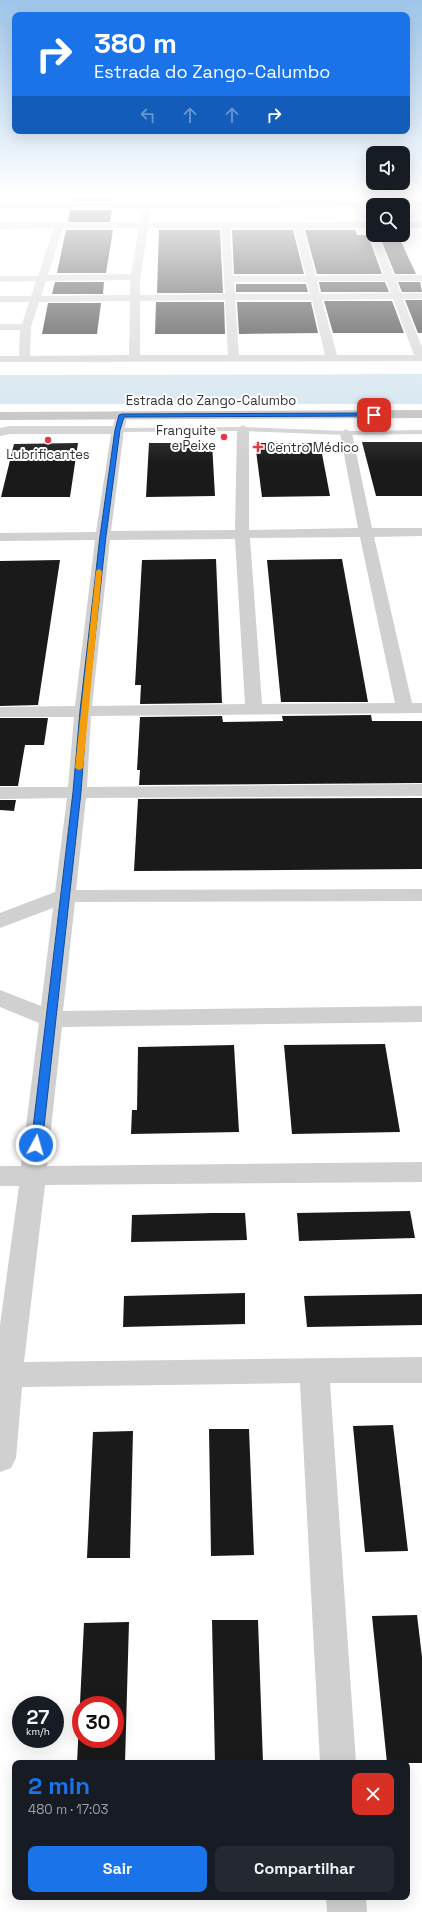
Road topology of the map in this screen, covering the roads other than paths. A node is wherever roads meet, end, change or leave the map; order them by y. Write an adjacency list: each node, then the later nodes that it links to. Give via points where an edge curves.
1 (39, 284): 10 (street)
2 (135, 284): 11 (street)
3 (228, 284): 7 (street)
4 (312, 284): 8 (street)
5 (392, 284): 9 (street)
6 (422, 296): 9 (street)
7 (229, 297): 8 (street); 11 (street); 16 (street)
8 (316, 297): 9 (street); 17 (street)
9 (397, 297): 15 (street)
10 (34, 298): 11 (street); 12 (street); 14 (street)
11 (135, 298): 20 (street)
12 (0, 299)
13 (0, 327): 14 (street)
14 (26, 327): 19 (street)
15 (422, 358): 17 (street)
16 (234, 359): 17 (street); 20 (street)
17 (332, 359)
18 (0, 360): 19 (street)
19 (24, 360): 20 (street)
20 (134, 360)
21 (422, 414): 23 (main road, Estrada do Zango-Calumbo)
22 (0, 416): 23 (main road, Estrada do Zango-Calumbo)
23 (120, 423): 24 (lane); 25 (street); 31 (street)
24 (243, 429): 27 (lane); 30 (street)
25 (0, 432)
26 (422, 432): 27 (lane)
27 (346, 433): 28 (street)
28 (366, 532): 29 (street); 30 (street); 33 (street)
29 (422, 532)
30 (242, 534): 31 (street); 34 (street)
31 (103, 536): 32 (street); 35 (street)
32 (0, 537)
33 (413, 708): 34 (street)
34 (254, 710): 35 (street)
35 (83, 711): 36 (street); 38 (street)
36 (0, 712)
37 (422, 790): 38 (street)
38 (77, 792): 39 (street); 41 (street)
39 (0, 793)
40 (422, 895): 41 (street)
41 (64, 896): 42 (street); 45 (street)
42 (0, 921)
43 (0, 998): 45 (street)
44 (422, 1014): 45 (street)
45 (50, 1019): 48 (street)
46 (422, 1172): 48 (street)
47 (0, 1176): 48 (street)
48 (33, 1176): 51 (street)
49 (314, 1370): 50 (street); 51 (street); 53 (street)
50 (422, 1370)
51 (4, 1375): 52 (street)
52 (0, 1458)
53 (338, 1760)
54 (346, 1900): 55 (street)
55 (347, 1912)

